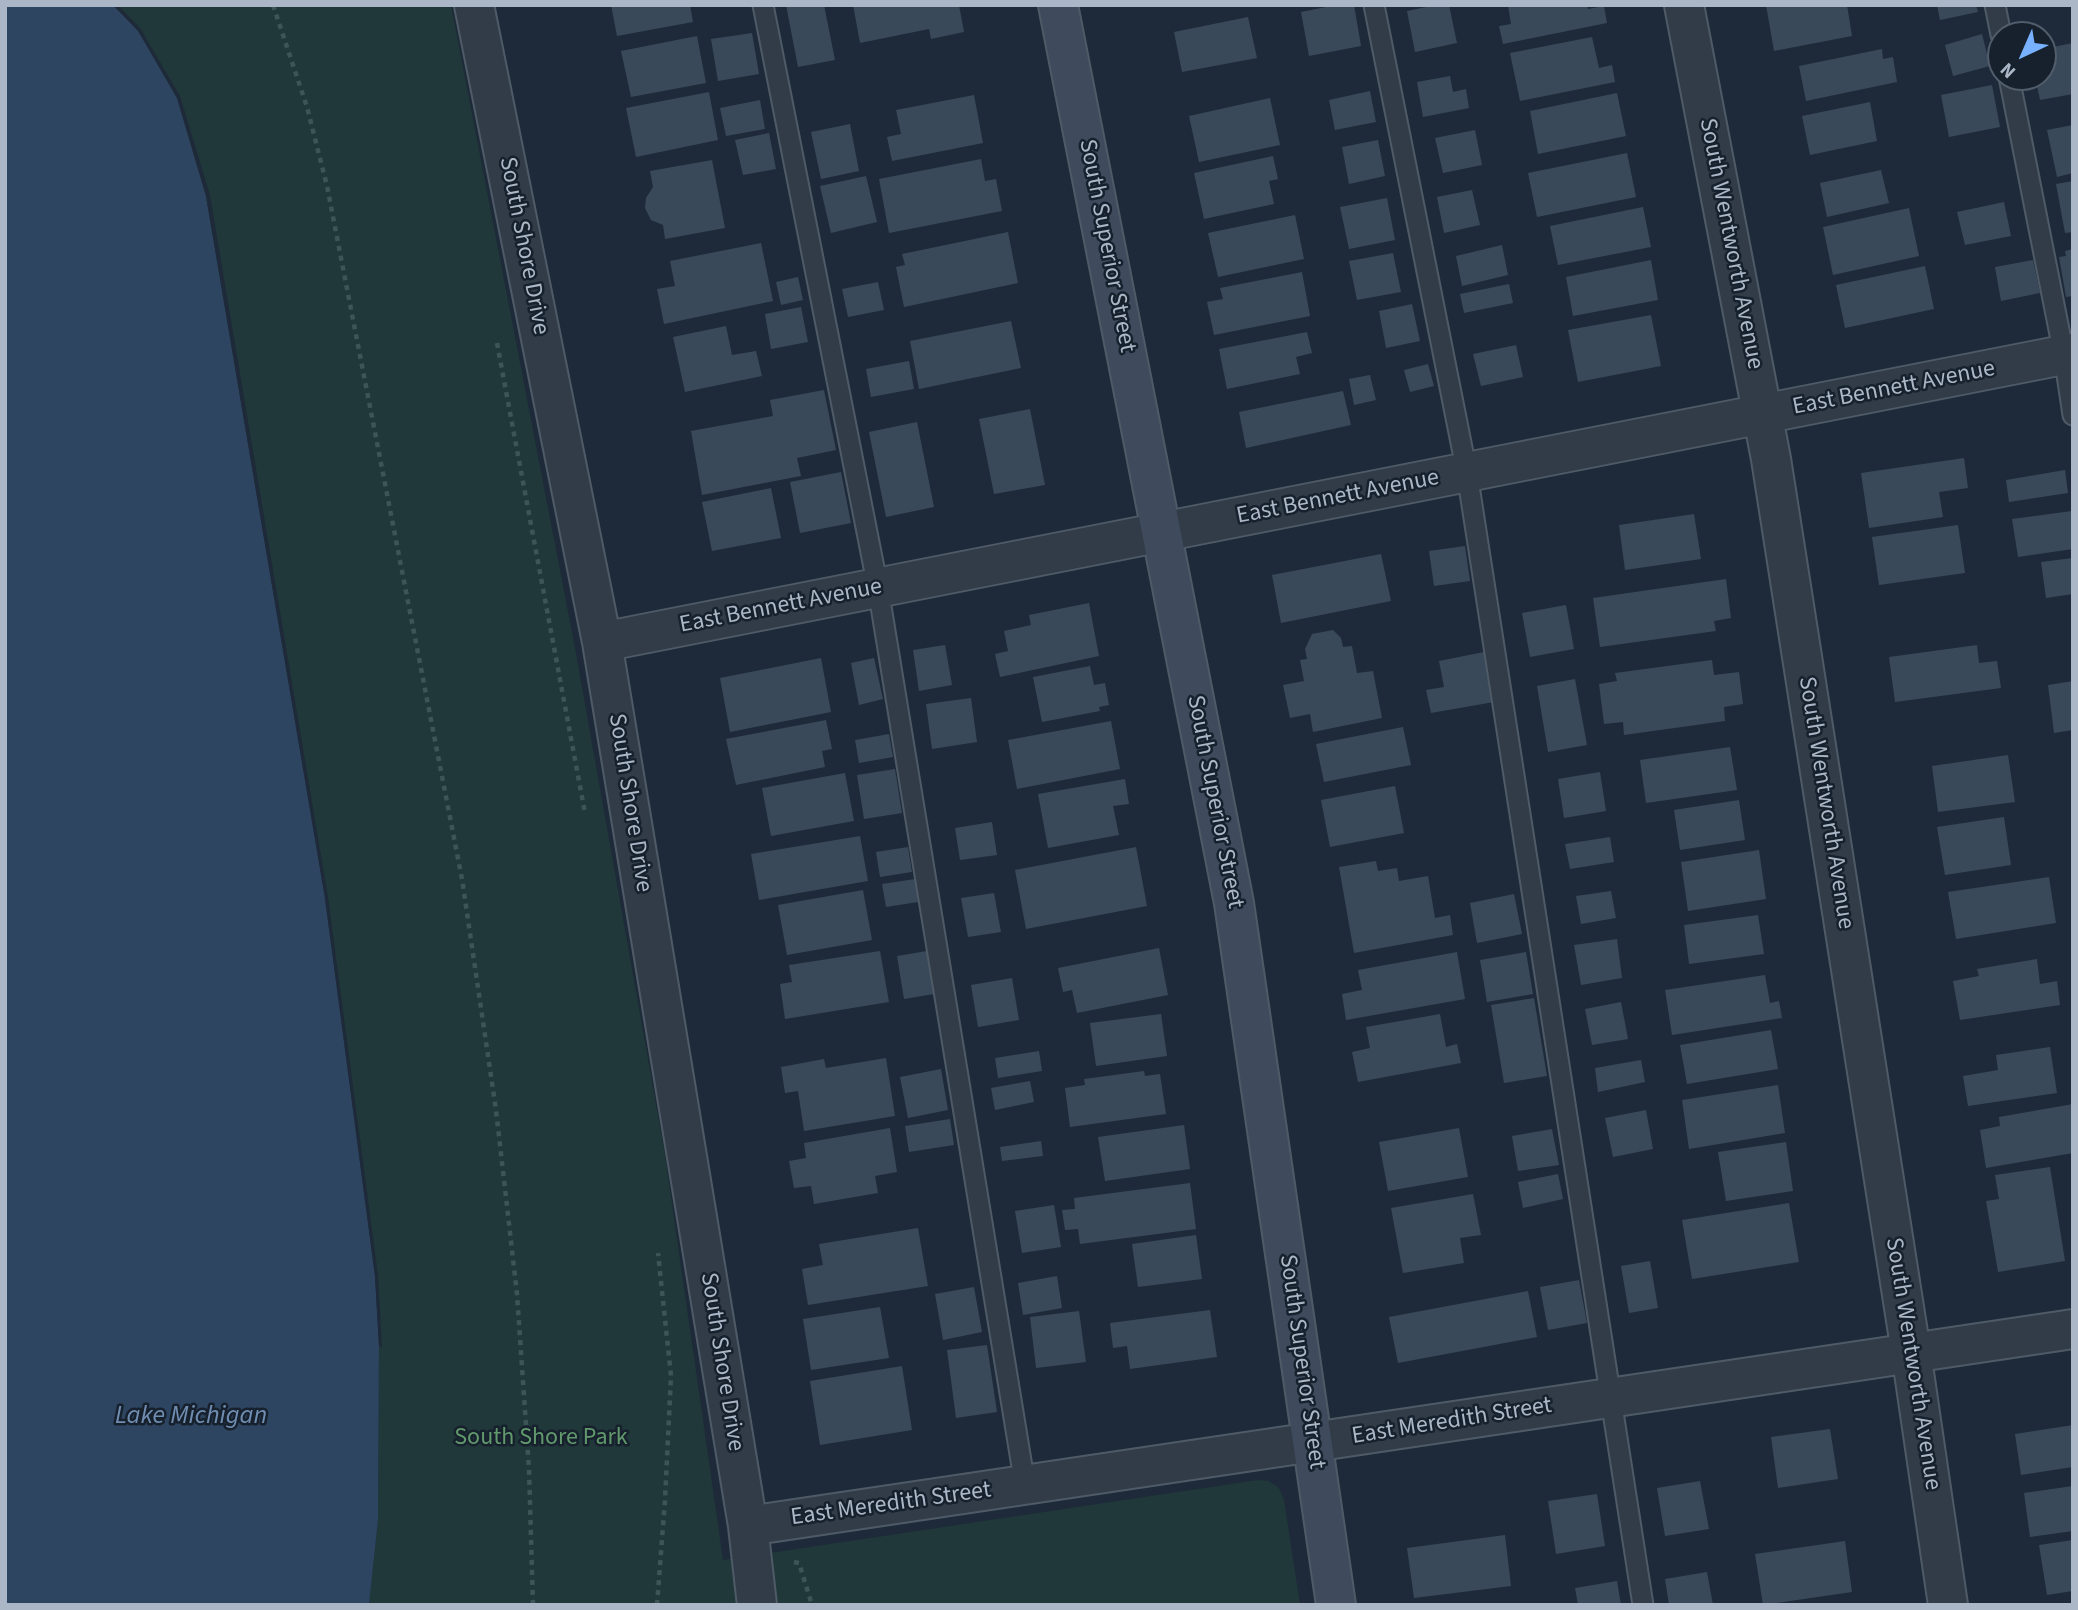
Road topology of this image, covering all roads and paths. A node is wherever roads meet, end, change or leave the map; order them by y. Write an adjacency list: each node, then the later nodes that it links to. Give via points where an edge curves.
1 (273, 5): 25 (path, via 327,186 462,879 517,1294)
2 (474, 5): 15 (street, South Shore Drive)
3 (763, 5): 14 (lane)
4 (1058, 5): 13 (street, South Superior Street)
5 (1374, 5): 12 (lane)
6 (1684, 5): 10 (street, South Wentworth Avenue)
7 (2012, 91): 9 (lane)
8 (495, 338): 16 (path)
9 (2068, 354): 10 (street, East Bennett Avenue); 11 (lane)
10 (1764, 414): 12 (street, East Bennett Avenue); 19 (street, South Wentworth Avenue)
11 (2073, 415)
12 (1467, 472): 13 (street, East Bennett Avenue); 20 (lane)
13 (1162, 532): 14 (street, East Bennett Avenue); 21 (street, South Superior Street, via 1234,903)
14 (878, 588): 15 (street, East Bennett Avenue); 22 (lane)
15 (602, 642): 23 (street, South Shore Drive)
16 (587, 823)
17 (658, 1251): 26 (path, via 671,1376)
18 (2073, 1329): 19 (street, East Meredith Street)
19 (1911, 1352): 20 (street, East Meredith Street); 31 (street, South Wentworth Avenue)
20 (1612, 1398): 21 (street, East Meredith Street); 30 (lane)
21 (1313, 1443): 22 (street, East Meredith Street); 29 (street, South Superior Street)
22 (1025, 1485): 23 (street, East Meredith Street)
23 (748, 1526): 27 (street, South Shore Drive)
24 (790, 1560): 28 (path, via 799,1563)
25 (533, 1605)
26 (657, 1605)
27 (757, 1605)
28 (812, 1605)
29 (1336, 1605)
30 (1643, 1605)
31 (1948, 1605)

